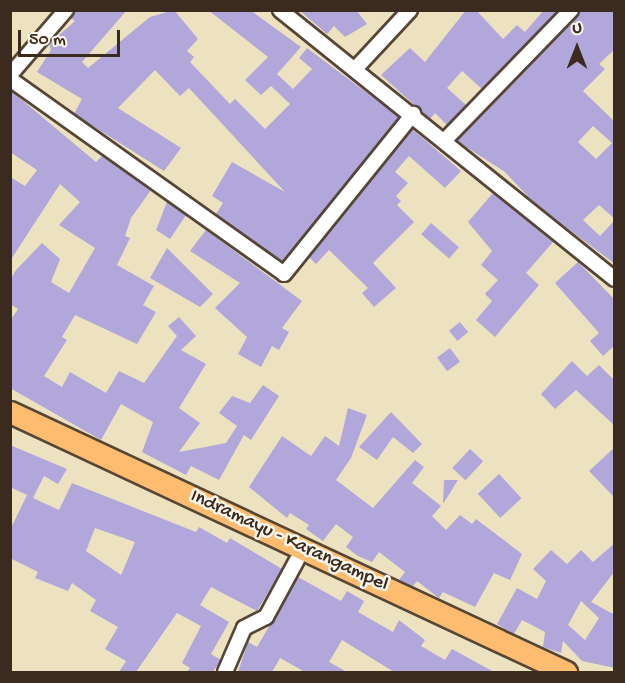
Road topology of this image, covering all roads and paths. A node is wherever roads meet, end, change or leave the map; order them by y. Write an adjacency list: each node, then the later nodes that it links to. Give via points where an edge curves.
1 (66, 10): 6 (street)
2 (280, 10): 5 (street)
3 (410, 10): 5 (street)
4 (571, 10): 8 (street)
5 (357, 67): 7 (street)
6 (10, 77): 7 (street, via 284,274)
7 (413, 114): 8 (street)
8 (445, 140): 9 (street)
9 (615, 279)
10 (10, 412): 12 (main road, Indramayu - Karangampel)
11 (10, 427): 12 (main road, Indramayu - Karangampel)
12 (293, 553): 13 (main road, Indramayu - Karangampel); 14 (street, via 266,617 244,628)
13 (472, 635): 15 (main road, Indramayu - Karangampel); 16 (main road, Indramayu - Karangampel)
14 (225, 672)
15 (534, 672)
16 (566, 672)

